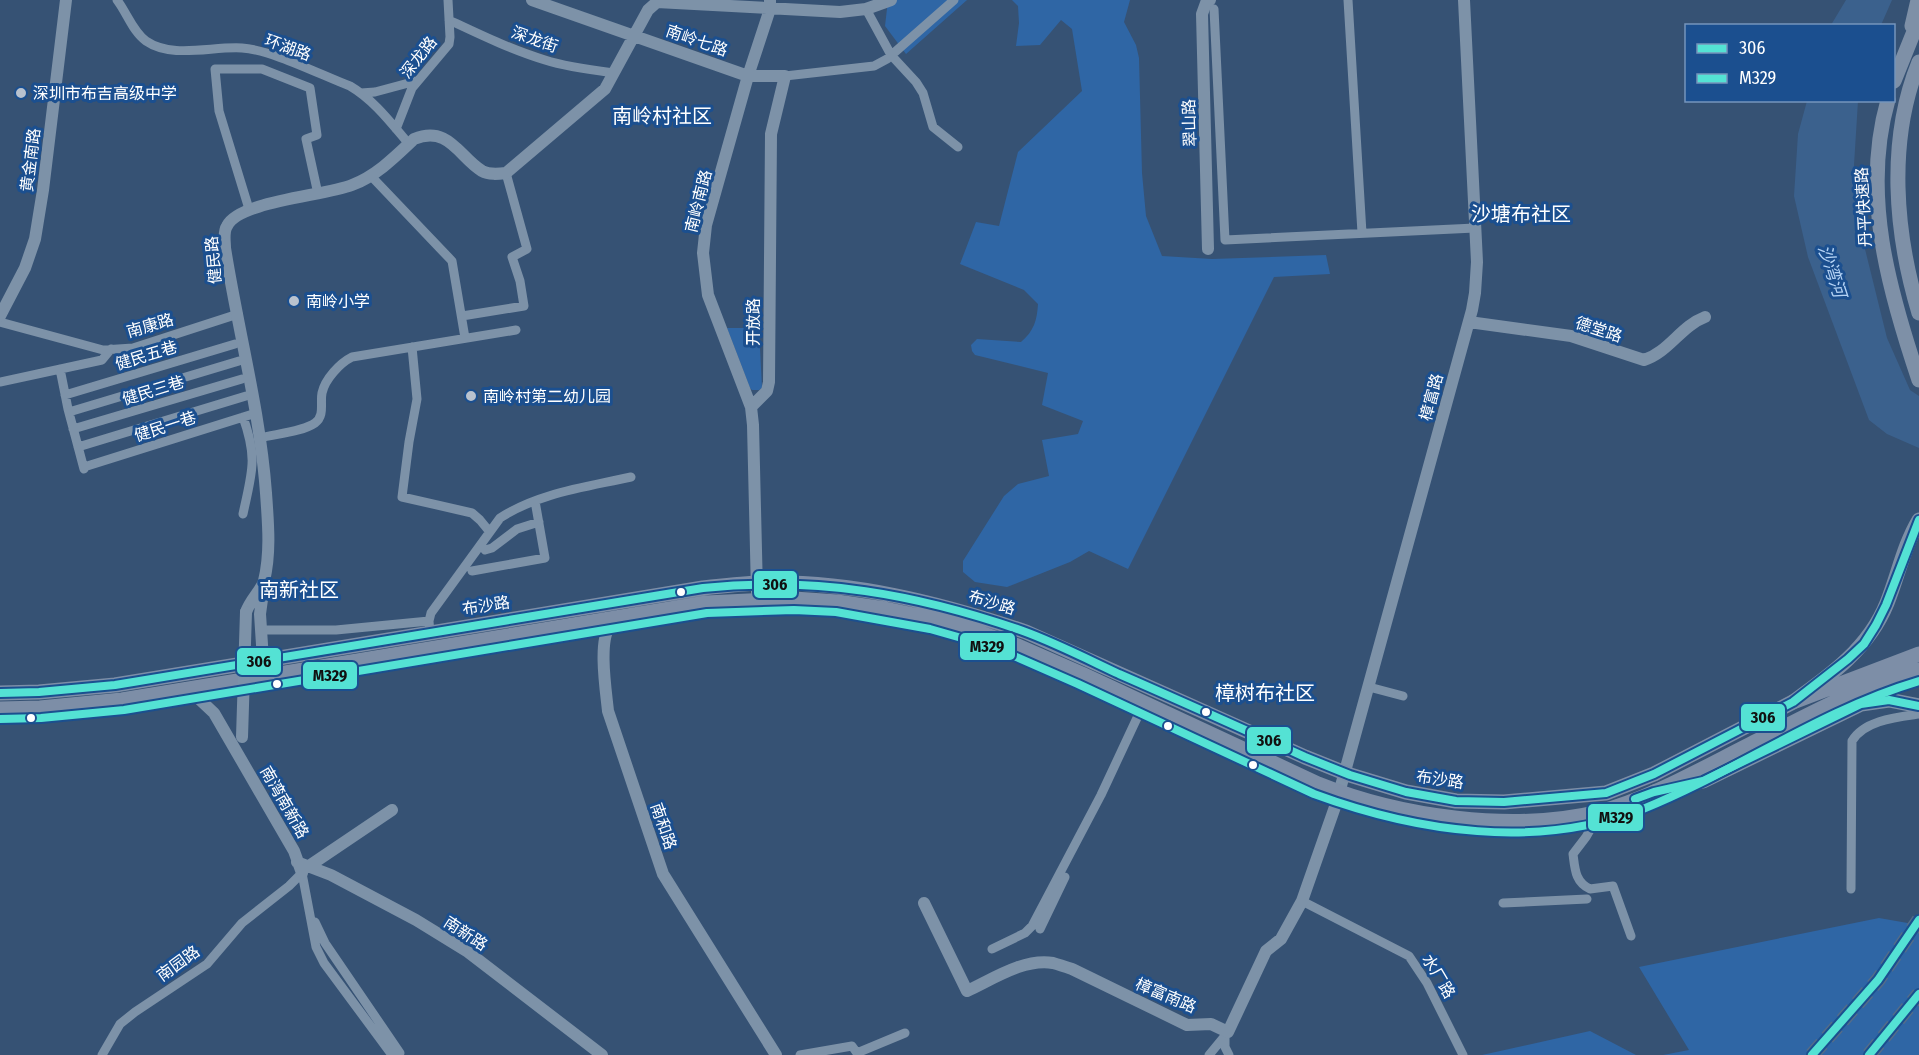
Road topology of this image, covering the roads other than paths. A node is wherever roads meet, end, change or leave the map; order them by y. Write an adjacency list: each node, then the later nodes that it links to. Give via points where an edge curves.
1 (66, 0): 40 (street, 黄金南路, via 34,239 25,268)
2 (448, 0): 14 (street, 深龙路)
3 (532, 0): 15 (street, 南岭七路)
4 (891, 0): 12 (street)
5 (954, 0): 17 (street)
6 (1348, 0): 36 (street)
7 (1464, 0): 35 (street, 樟富路)
8 (1918, 0): 16 (highway)
9 (123, 2): 25 (street, 环湖路, via 138,34 147,42 164,48 258,51)
10 (770, 5): 12 (street, via 840,12); 15 (street, via 661,2 648,10); 20 (street, 南岭南路)
11 (1212, 5): 36 (street, via 1225,240); 37 (street, 翠山路, via 1206,3 1202,14)
12 (866, 9): 17 (street)
13 (1919, 19): 16 (highway)
14 (449, 20): 19 (street, 深龙街, via 545,60); 24 (street, 深龙路, via 448,44)
15 (635, 36): 19 (street); 20 (street, 南岭七路)
16 (1909, 40): 22 (highway)
17 (891, 55): 21 (street, via 874,66); 29 (street, via 923,93 933,128)
18 (1919, 62): 30 (highway, via 1905,112)
19 (614, 74): 31 (street, via 589,104)
20 (748, 76): 21 (street); 57 (street, 南岭南路, via 706,225 703,253 708,295)
21 (785, 76): 57 (street, 开放路, via 771,134 769,382 767,392)
22 (1895, 76)
23 (1919, 78): 30 (highway)
24 (416, 81): 25 (street); 27 (street, 深龙路)
25 (361, 93): 27 (street, 环湖路)
26 (1887, 102): 53 (highway, 丹平快速路, via 1878,152 1880,237 1899,322)
27 (396, 129): 28 (street, 环湖路)
28 (409, 144): 31 (street, 健民路, via 421,136 446,140 483,172); 32 (street, 健民路)
29 (958, 147)
30 (1900, 154): 38 (highway, via 1901,236)
31 (506, 173): 41 (street, via 526,249 512,257 524,306)
32 (371, 176): 33 (street, 健民路, via 351,186); 41 (street, via 452,261)
33 (318, 194): 34 (street, 健民路); 34 (street, via 306,139 317,135 310,88 262,69 215,69 219,111)
34 (249, 209): 39 (street, 健民路, via 233,218 225,233)
35 (1475, 228): 36 (street); 44 (street, 樟富路, via 1476,278)
36 (1362, 233)
37 (1209, 249)
38 (1919, 313)
39 (238, 314): 49 (street, 南康路, via 133,348); 59 (street, 健民路)
40 (0, 316)
41 (462, 316): 46 (street)
42 (1705, 317): 44 (street, 德堂路, via 1644,360 1571,336)
43 (0, 322): 49 (street, 南康路)
44 (1469, 322): 82 (street, 樟富路)
45 (516, 330): 46 (street)
46 (465, 338): 48 (street)
47 (235, 344): 55 (street, 健民五巷)
48 (412, 347): 62 (street, via 343,361 325,385 320,418 315,423); 69 (street, via 417,399 402,496 472,513)
49 (111, 349): 51 (street, via 102,360)
50 (239, 361): 58 (street)
51 (60, 369): 54 (street); 55 (street)
52 (242, 379): 61 (street, 健民三巷)
53 (1919, 380)
54 (0, 382)
55 (65, 394): 58 (street)
56 (246, 396): 63 (street)
57 (751, 407): 72 (street)
58 (69, 412): 61 (street)
59 (256, 413): 60 (street, 健民一巷); 62 (street, 健民路)
60 (243, 417): 63 (street, 健民一巷, via 84,468); 66 (street, via 253,454 242,499)
61 (73, 429): 63 (street)
62 (260, 438): 73 (street, 健民路, via 268,521)
63 (78, 447)
64 (631, 477): 65 (street)
65 (535, 501): 68 (street); 69 (street, via 514,508)
66 (243, 513)
67 (1919, 520): 86 (highway, via 1886,605 1864,644)
68 (539, 522): 70 (street, via 523,526 510,538); 71 (street, via 545,558 529,564)
69 (489, 531): 76 (street, via 431,613)
70 (485, 550)
71 (472, 571)
72 (758, 583): 74 (street); 76 (main road, 布沙路); 93 (main road, 布沙路, via 888,593 981,616 1026,632)
73 (264, 584): 77 (street); 92 (street, 健民路, bridge, via 246,612 242,737)
74 (757, 599): 75 (main road, 布沙路); 87 (main road, 布沙路, via 837,602 933,619 1018,646)
75 (646, 612): 81 (main road, 布沙路); 114 (street, 南和路, via 642,622 610,626 606,631 608,711 663,874)
76 (429, 627): 77 (street); 79 (main road, 布沙路)
77 (261, 630): 79 (street)
78 (1919, 654): 86 (main road, 布沙路)
79 (263, 660): 84 (main road, 布沙路, via 115,685)
80 (1919, 670): 96 (main road, 布沙路, via 1834,702)
81 (220, 683): 83 (main road, 布沙路); 90 (street, via 213,694)
82 (1369, 687): 85 (street); 93 (street, 樟富路)
83 (176, 690): 89 (main road, 布沙路, via 122,700); 90 (street, 南湾南新路, via 197,697)
84 (0, 693)
85 (1403, 696)
86 (1793, 702): 95 (main road, 布沙路, via 1654,774 1606,793 1504,802 1456,801)
87 (1147, 704): 94 (main road, 布沙路); 106 (street); 108 (street, via 1032,926)
88 (1919, 706): 96 (highway, via 1889,700 1861,704 1703,781)
89 (0, 710)
90 (214, 713): 92 (street, 南湾南新路)
91 (1919, 714): 101 (street, via 1868,727 1852,741)
92 (238, 754): 100 (street, 南湾南新路)
93 (1346, 773): 94 (street, 樟富路); 95 (main road, 布沙路)
94 (1340, 792): 98 (main road, 布沙路); 103 (street)
95 (1406, 792): 98 (main road)
96 (1654, 792): 99 (main road, 布沙路)
97 (392, 810): 100 (street)
98 (1403, 810): 99 (main road, 布沙路, via 1454,819 1506,820 1554,820)
99 (1601, 811): 107 (street, via 1573,854 1576,875 1590,889 1613,886)
100 (303, 867): 111 (street, 南湾南新路, via 310,914); 112 (street, 南园路, via 289,886 242,923 207,964 120,1024); 113 (street, 南新路, via 331,875 468,952)
101 (1851, 889)
102 (1587, 899): 105 (street)
103 (1302, 901): 110 (street, via 1281,939 1266,951); 118 (street, 水厂路, via 1409,956)
104 (924, 903): 110 (street, 樟富南路, via 968,991 1029,964 1053,963 1187,1025 1211,1024)
105 (1503, 903)
106 (1040, 929)
107 (1631, 936)
108 (992, 949)
109 (905, 1033): 115 (street, via 857,1053 852,1046)
110 (1226, 1035): 116 (street); 117 (street)
111 (399, 1054)
112 (102, 1055)
113 (602, 1055)
114 (776, 1055)
115 (800, 1055)
116 (1209, 1055)
117 (1229, 1055)
118 (1463, 1055)

